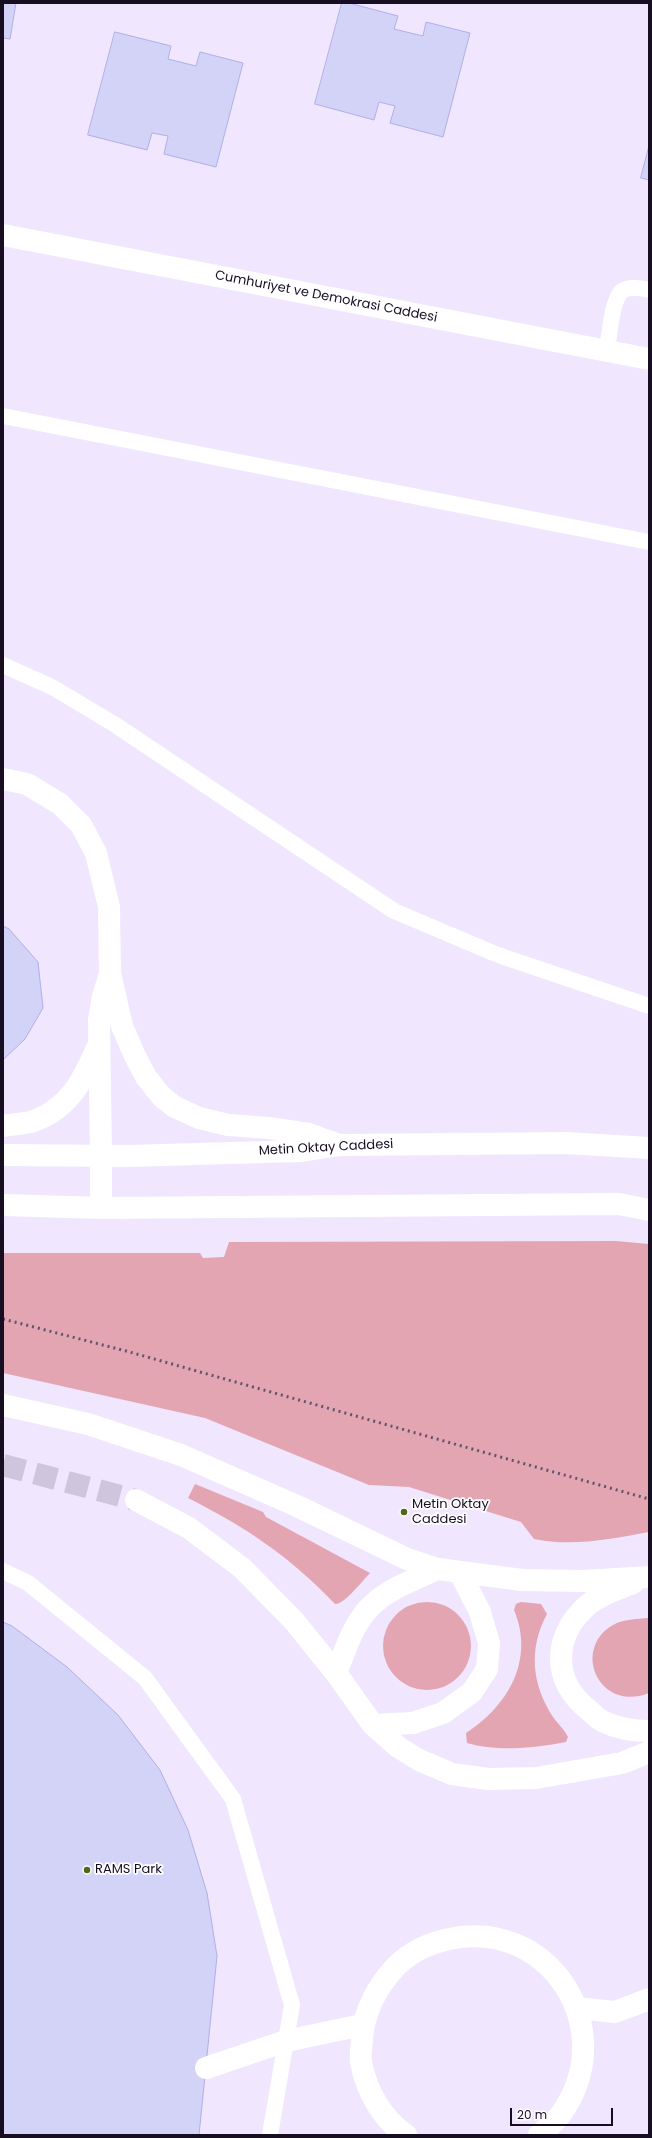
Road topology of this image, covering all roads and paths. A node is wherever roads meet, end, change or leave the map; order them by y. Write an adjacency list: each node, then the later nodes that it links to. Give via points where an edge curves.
1 (3, 235): 3 (main road, Cumhuriyet ve Demokrasi Caddesi)
2 (649, 290): 3 (lane, via 623,290 617,297)
3 (607, 351): 4 (main road, Cumhuriyet ve Demokrasi Caddesi)
4 (649, 359)
5 (3, 416): 6 (lane)
6 (649, 542)
7 (3, 665): 10 (lane, via 52,687 114,724 394,911 498,955)
8 (3, 779): 9 (main road, via 27,784 60,804 81,825 96,853 109,907)
9 (110, 973): 11 (main road, via 99,1020); 13 (main road, via 122,1026 146,1077 162,1098 199,1118 228,1126 269,1128 309,1134)
10 (649, 1006)
11 (100, 1042): 12 (main road, via 83,1080 58,1108 33,1121); 16 (main road)
12 (3, 1126)
13 (340, 1145): 14 (main road, Metin Oktay Caddesi, via 566,1143); 16 (main road, Metin Oktay Caddesi, via 300,1151)
14 (649, 1148)
15 (3, 1155): 16 (main road, Metin Oktay Caddesi)
16 (101, 1155): 18 (main road)
17 (3, 1205): 18 (main road)
18 (101, 1208): 19 (main road, via 619,1204)
19 (649, 1210)
20 (3, 1405): 22 (main road, via 88,1424 181,1455 297,1506 394,1553)
21 (136, 1500): 26 (main road, via 189,1528 242,1568 294,1621)
22 (438, 1569): 24 (main road); 26 (main road, via 400,1586 370,1607 356,1627)
23 (3, 1571): 33 (lane, via 28,1583 145,1678 233,1799 292,2004)
24 (460, 1573): 25 (main road, via 522,1580 582,1581); 27 (main road, via 480,1612 489,1642 487,1669 472,1692 443,1713 413,1723)
25 (649, 1577): 28 (main road, via 610,1592 589,1604 564,1637 560,1653 562,1672 570,1691 580,1704 603,1722 629,1731)
26 (336, 1673): 27 (main road)
27 (373, 1725): 29 (main road, via 419,1760 452,1774 488,1779 536,1778 580,1772 622,1763)
28 (649, 1731)
29 (649, 1752)
30 (649, 1999): 31 (main road, via 615,2012)
31 (577, 2008): 32 (main road, via 560,1977 533,1953 500,1939 464,1935 429,1944 398,1963 375,1991); 37 (main road, via 584,2045 578,2082 561,2115)
32 (362, 2025): 33 (main road); 36 (main road, via 361,2062 372,2097 394,2127)
33 (286, 2041): 34 (main road); 35 (lane)
34 (206, 2068)
35 (270, 2135)
36 (406, 2135)
37 (539, 2135)

